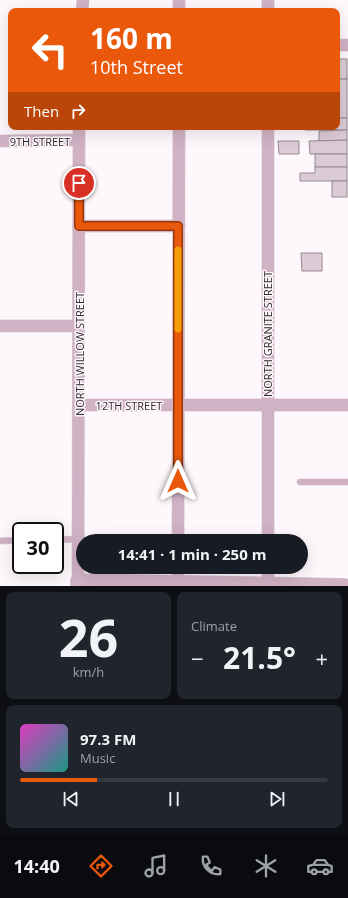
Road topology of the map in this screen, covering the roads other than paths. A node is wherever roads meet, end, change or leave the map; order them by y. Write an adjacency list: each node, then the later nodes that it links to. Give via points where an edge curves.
1 (80, 130): 4 (street, NORTH WILLOW STREET)
2 (179, 130): 7 (street)
3 (268, 130): 12 (street, NORTH GRANITE STREET)
4 (79, 140): 5 (street, 9TH STREET); 6 (street, NORTH WILLOW STREET)
5 (0, 141)
6 (79, 226): 7 (street); 9 (street, NORTH WILLOW STREET)
7 (178, 226): 11 (street)
8 (0, 326): 9 (street)
9 (79, 326): 10 (street, NORTH WILLOW STREET)
10 (79, 405): 11 (street, 12TH STREET); 16 (street, NORTH WILLOW STREET)
11 (178, 405): 12 (street, 12TH STREET); 17 (street)
12 (267, 405): 13 (street, 12TH STREET); 18 (street, NORTH GRANITE STREET)
13 (348, 405)
14 (300, 482): 15 (lane)
15 (348, 482)
16 (78, 534)
17 (178, 534)
18 (268, 534)
19 (76, 539): 21 (lane)
20 (12, 540): 22 (lane)
21 (64, 540)
22 (0, 541)
23 (177, 574): 26 (street)
24 (268, 574): 27 (street)
25 (78, 583): 26 (street)
26 (175, 584): 27 (street)
27 (268, 585): 28 (street)
28 (317, 585): 29 (street)
29 (344, 586)

